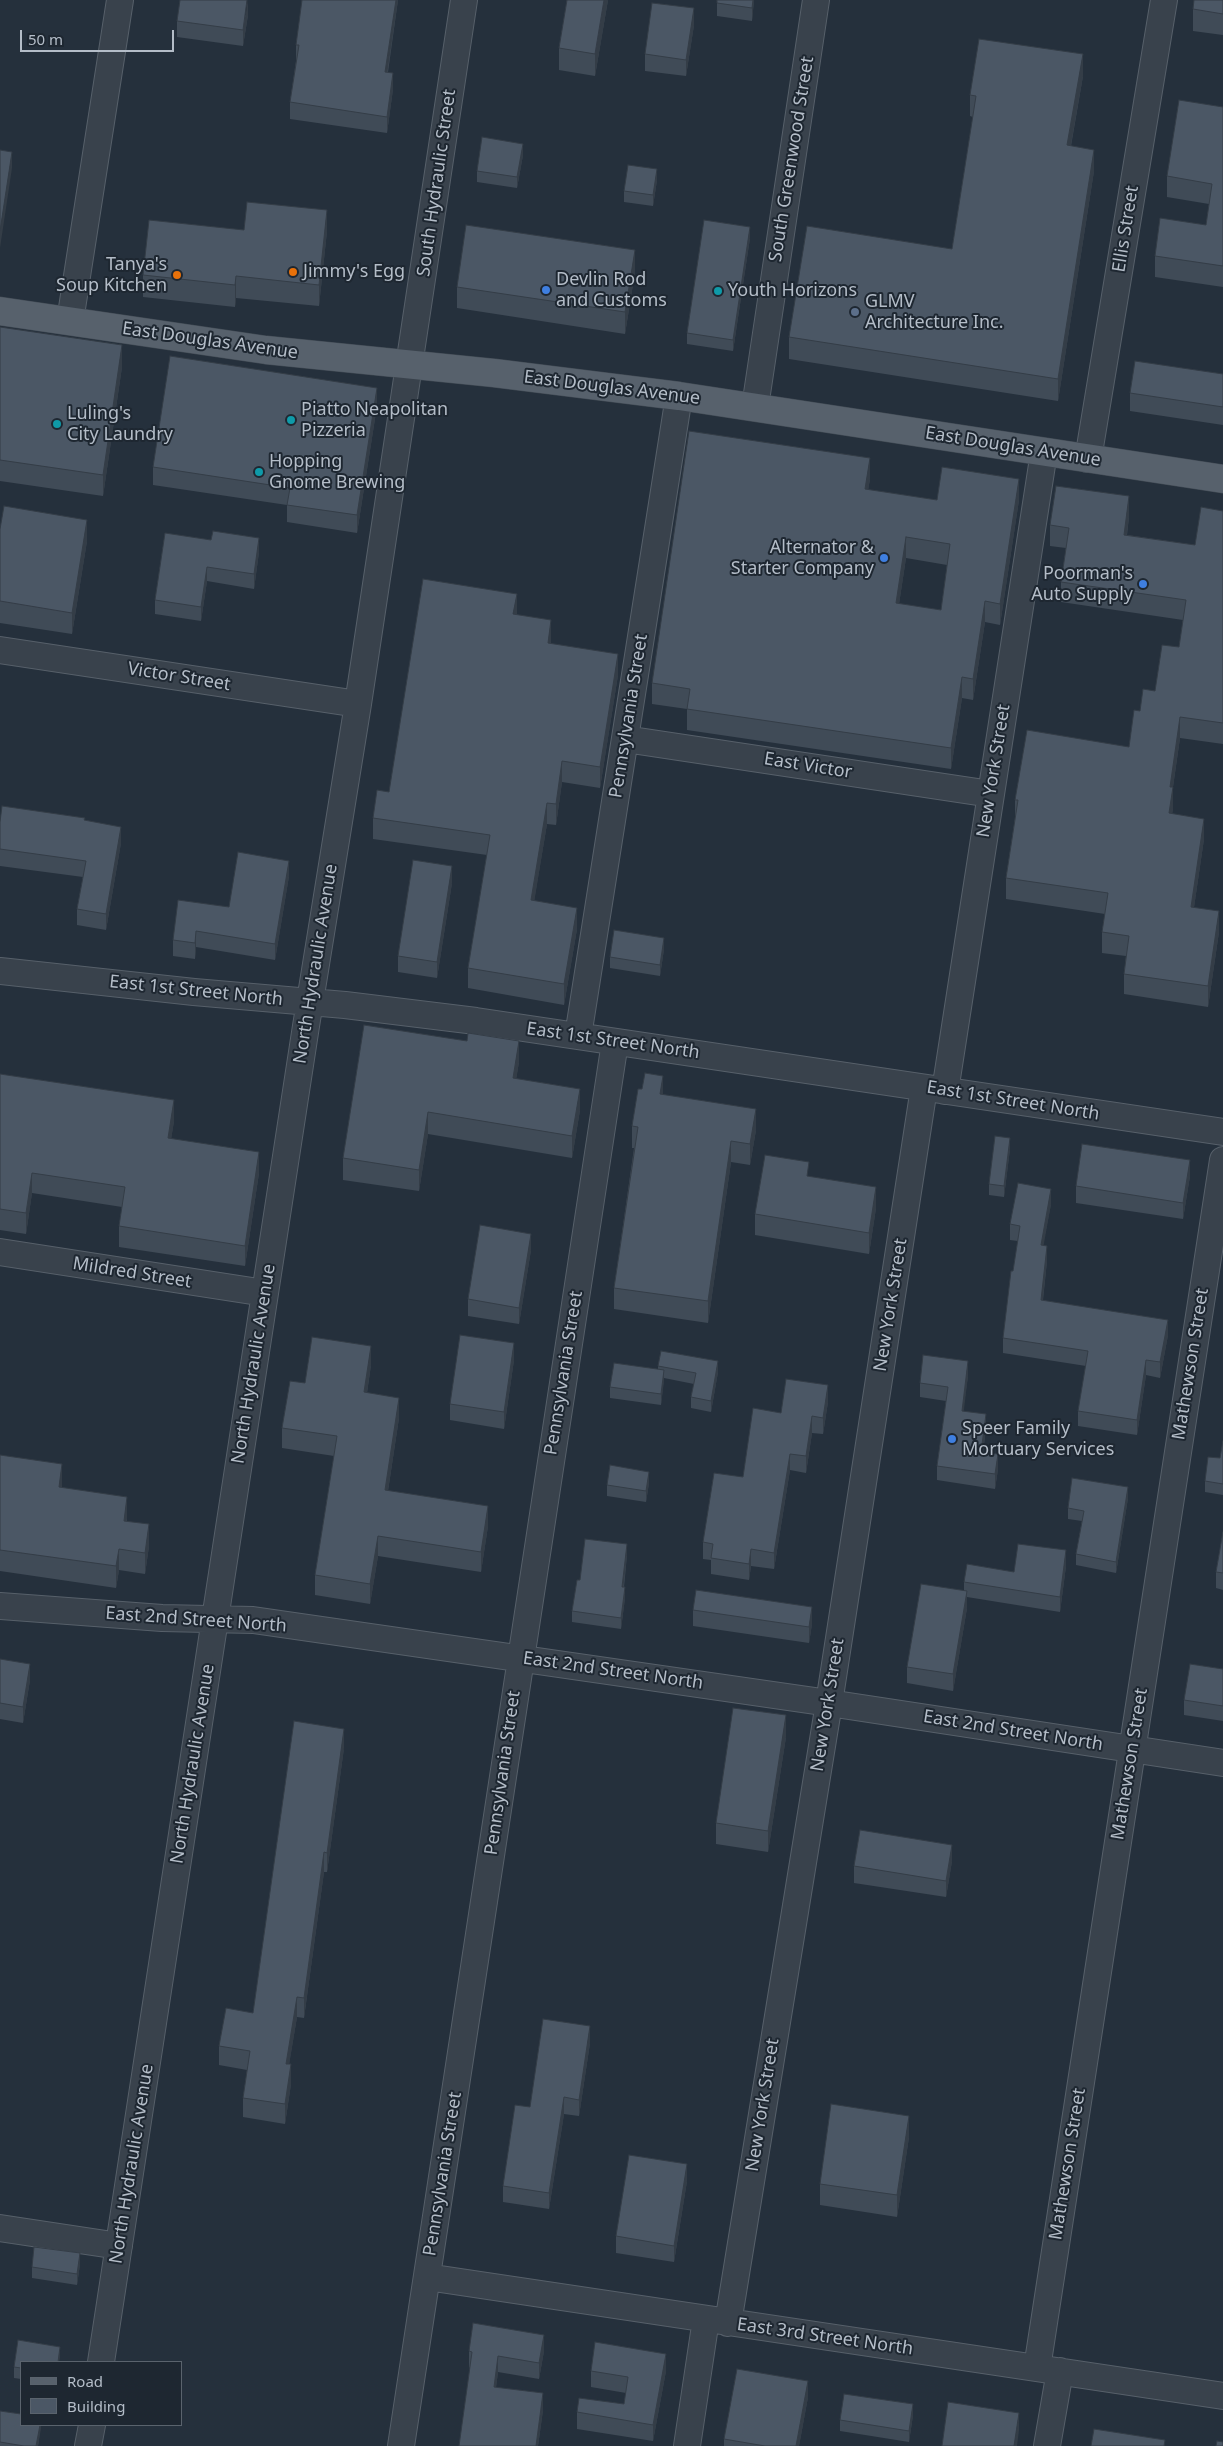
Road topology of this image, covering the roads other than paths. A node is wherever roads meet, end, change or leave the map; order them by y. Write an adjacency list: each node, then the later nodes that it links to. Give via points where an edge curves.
1 (120, 0): 6 (street)
2 (464, 0): 7 (street, South Hydraulic Street)
3 (816, 0): 9 (street, South Greenwood Street)
4 (1164, 0): 11 (street, Ellis Street)
5 (0, 311): 6 (main road, East Douglas Avenue)
6 (70, 321): 7 (main road, East Douglas Avenue, via 266,350)
7 (410, 366): 8 (main road, East Douglas Avenue); 14 (street, North Hydraulic Avenue)
8 (679, 396): 9 (main road, East Douglas Avenue); 15 (street, Pennsylvania Street)
9 (755, 408): 10 (main road, East Douglas Avenue)
10 (1044, 452): 11 (main road, East Douglas Avenue); 16 (street, New York Street)
11 (1088, 458): 12 (main road, East Douglas Avenue)
12 (1223, 479)
13 (0, 650): 14 (street, Victor Street)
14 (358, 704): 18 (street, North Hydraulic Avenue)
15 (625, 739): 16 (street, East Victor); 19 (street, Pennsylvania Street)
16 (991, 794): 21 (street, New York Street)
17 (0, 971): 18 (street, East 1st Street North)
18 (310, 1002): 19 (street, East 1st Street North); 25 (street, North Hydraulic Avenue)
19 (578, 1036): 20 (street, East 1st Street North)
20 (615, 1042): 21 (street, East 1st Street North); 28 (street, Pennsylvania Street)
21 (935, 1089): 22 (street, East 1st Street North); 29 (street, New York Street)
22 (1223, 1132)
23 (1223, 1160): 30 (street, Mathewson Street)
24 (0, 1252): 25 (street, Mildred Street)
25 (265, 1293): 27 (street, North Hydraulic Avenue)
26 (0, 1606): 27 (street, East 2nd Street North)
27 (215, 1619): 28 (street, East 2nd Street North, via 253,1620); 33 (street, North Hydraulic Avenue)
28 (520, 1658): 29 (street, East 2nd Street North); 34 (street, Pennsylvania Street)
29 (829, 1703): 30 (street, East 2nd Street North); 35 (street, New York Street)
30 (1132, 1749): 31 (street, East 2nd Street North); 37 (street, Mathewson Street)
31 (1223, 1763)
32 (0, 2228): 33 (street)
33 (119, 2246): 36 (street, North Hydraulic Avenue)
34 (427, 2277): 35 (street, East 3rd Street North); 41 (street, Pennsylvania Street)
35 (717, 2321): 37 (street, East 3rd Street North); 42 (street, New York Street)
36 (101, 2361)
37 (1048, 2369): 38 (street, East 3rd Street North); 43 (street, Mathewson Street)
38 (1223, 2396)
39 (92, 2426): 40 (street)
40 (88, 2446)
41 (401, 2446)
42 (687, 2446)
43 (1047, 2446)

